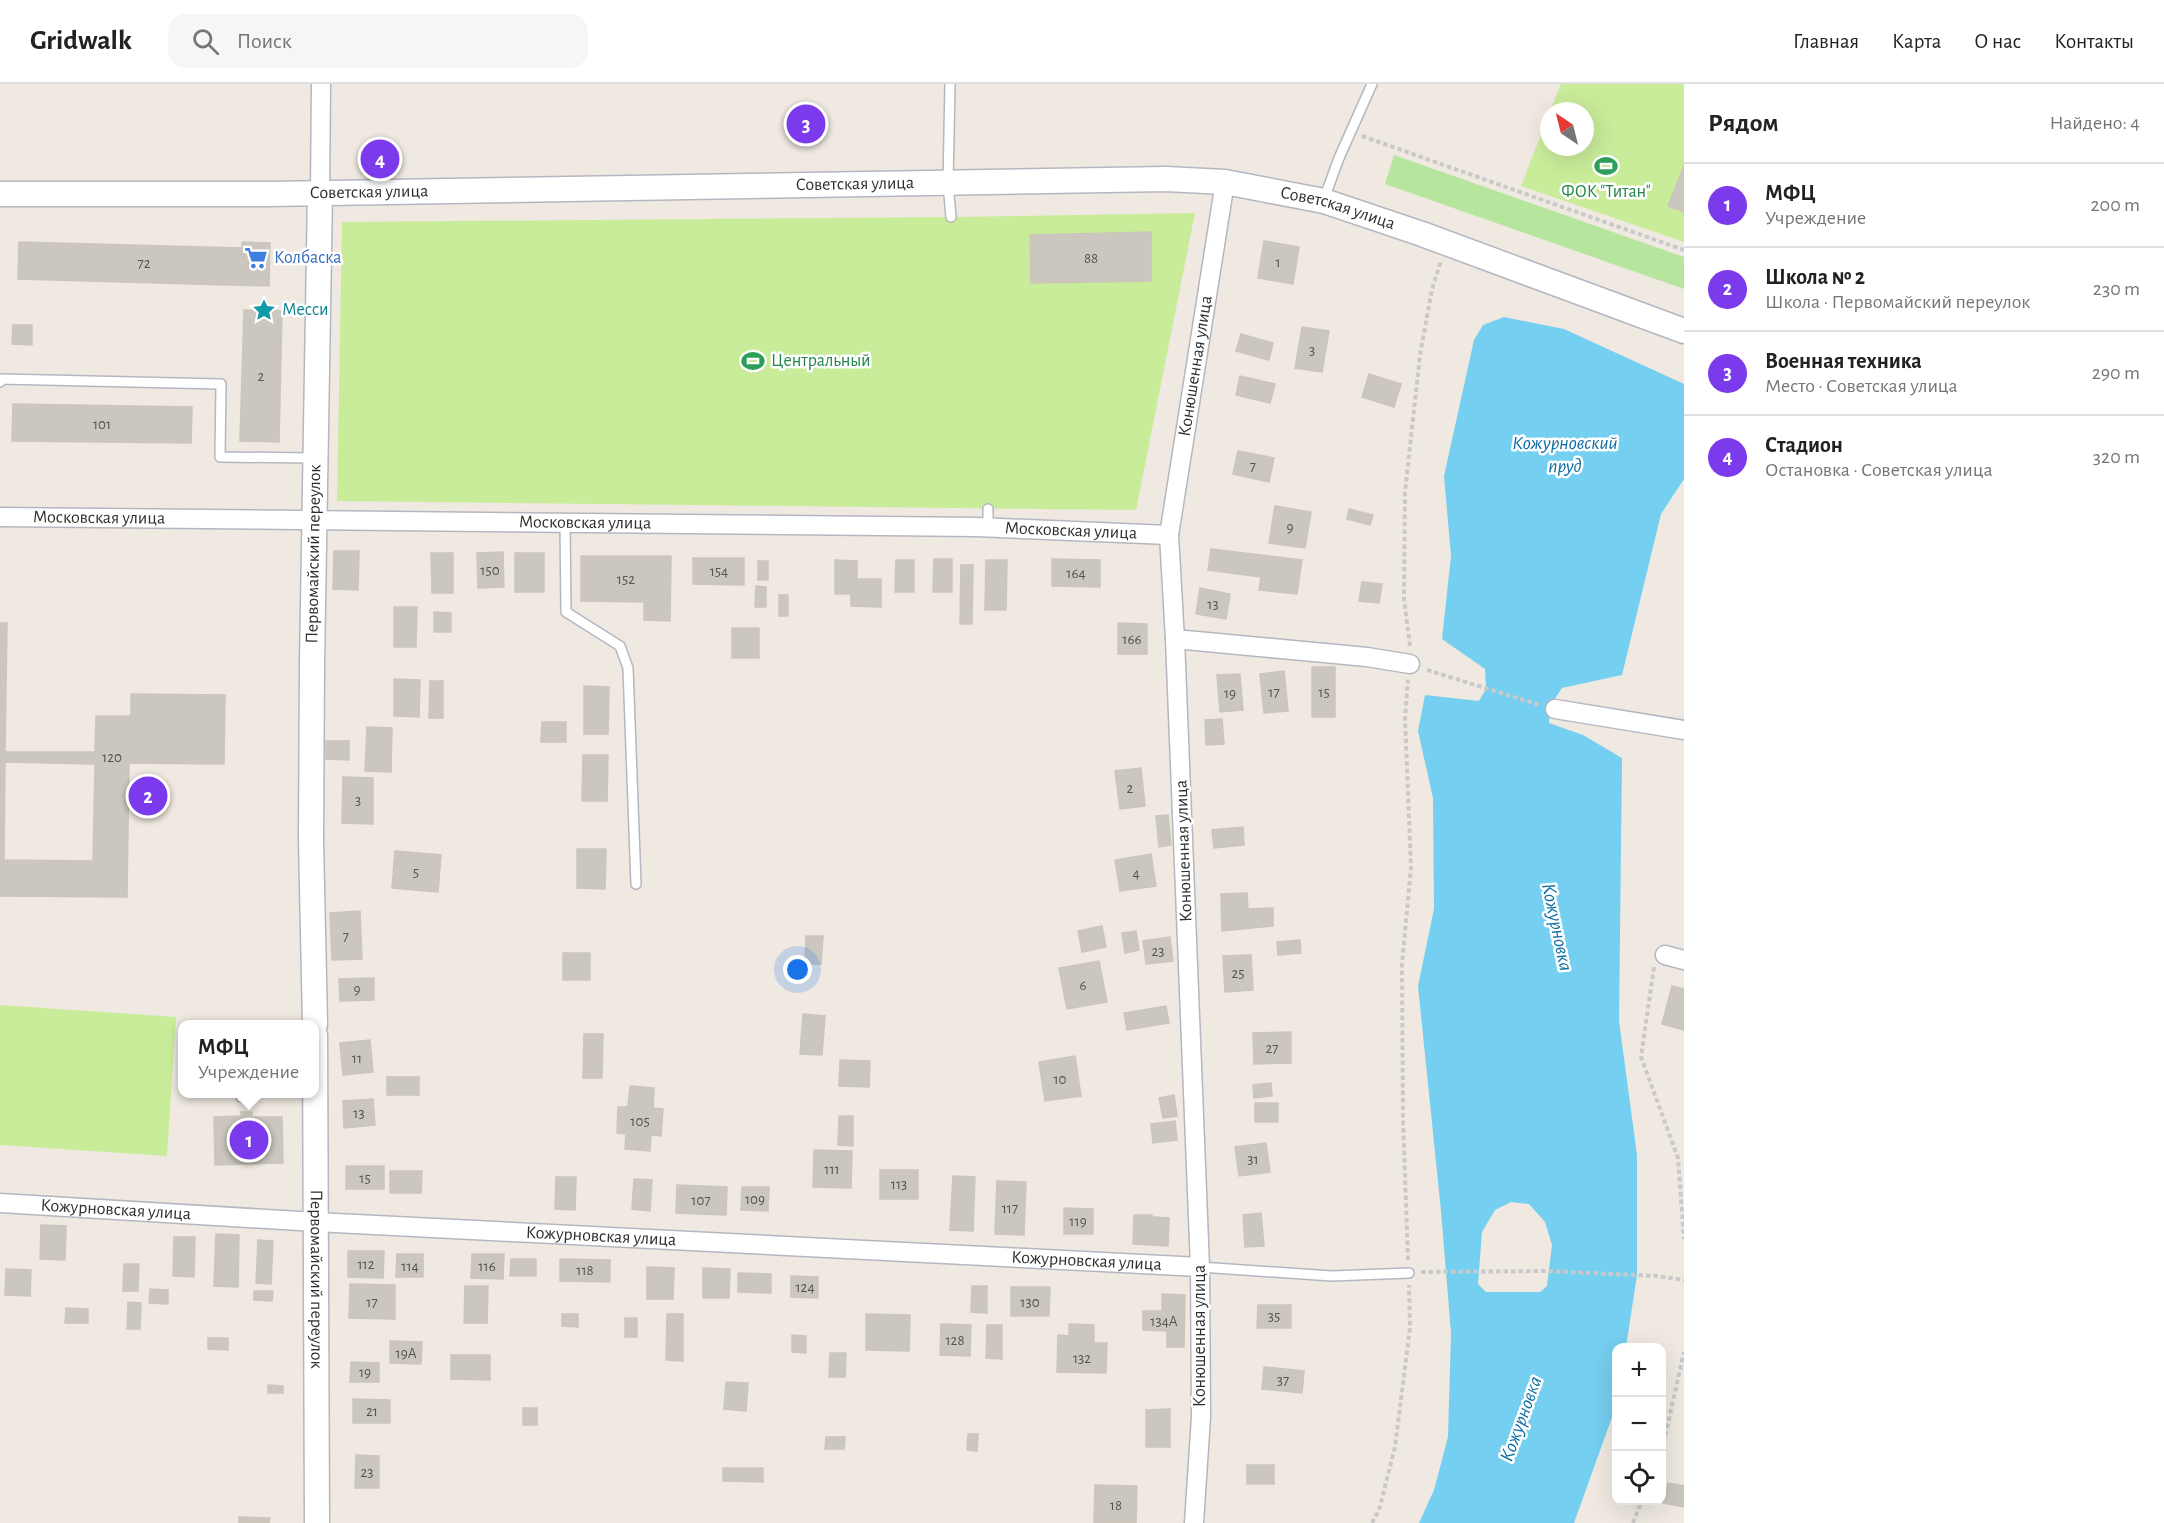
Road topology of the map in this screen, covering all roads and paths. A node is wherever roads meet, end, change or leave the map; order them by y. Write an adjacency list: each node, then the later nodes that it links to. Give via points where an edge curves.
1 (321, 84): 7 (street, Первомайский переулок)
2 (950, 84): 6 (lane)
3 (1372, 84): 4 (lane)
4 (1351, 132): 9 (lane); 12 (path)
5 (1225, 182): 6 (main road, Советская улица, via 1166,178); 9 (main road, Советская улица); 21 (street, Конюшенная улица)
6 (948, 184): 7 (main road, Советская улица); 10 (lane)
7 (320, 193): 8 (main road, Советская улица); 15 (main road, Первомайский переулок)
8 (0, 194)
9 (1324, 201): 11 (main road, Советская улица)
10 (951, 217)
11 (1447, 243): 13 (main road, Советская улица); 23 (path, via 1432,289 1420,355 1404,492 1404,598)
12 (1684, 250)
13 (1684, 331)
14 (0, 382): 15 (lane, via 1,379 221,384 220,457)
15 (317, 458): 18 (main road, Первомайский переулок)
16 (988, 508): 20 (lane)
17 (0, 518): 18 (street, Московская улица)
18 (316, 520): 19 (street, Московская улица); 29 (main road, Первомайский переулок, via 311,840)
19 (565, 523): 20 (street, Московская улица); 26 (lane, via 566,612 620,646 628,669)
20 (988, 528): 21 (street, Московская улица)
21 (1168, 535): 22 (street, Конюшенная улица)
22 (1175, 639): 23 (street); 34 (street, Конюшенная улица)
23 (1410, 664): 24 (path); 36 (path, via 1405,718 1411,867 1402,964)
24 (1555, 709): 25 (street)
25 (1684, 730)
26 (636, 884)
27 (1665, 955): 28 (street); 33 (path, via 1653,967 1641,1057 1678,1158)
28 (1684, 958)
29 (315, 1020)
30 (315, 1098): 32 (main road, Первомайский переулок)
31 (0, 1203): 32 (street, Кожурновская улица)
32 (316, 1222): 34 (street, Кожурновская улица); 41 (main road, Первомайский переулок)
33 (1684, 1239)
34 (1200, 1267): 36 (lane, via 1332,1276); 42 (street, Конюшенная улица, via 1201,1418)
35 (1439, 1271): 37 (path, via 1547,1271)
36 (1408, 1273): 43 (path, via 1410,1328 1395,1447)
37 (1684, 1280)
38 (1684, 1353): 39 (path)
39 (1666, 1432)
40 (1640, 1505): 44 (path)
41 (317, 1523)
42 (1194, 1523)
43 (1372, 1523)
44 (1633, 1523)

